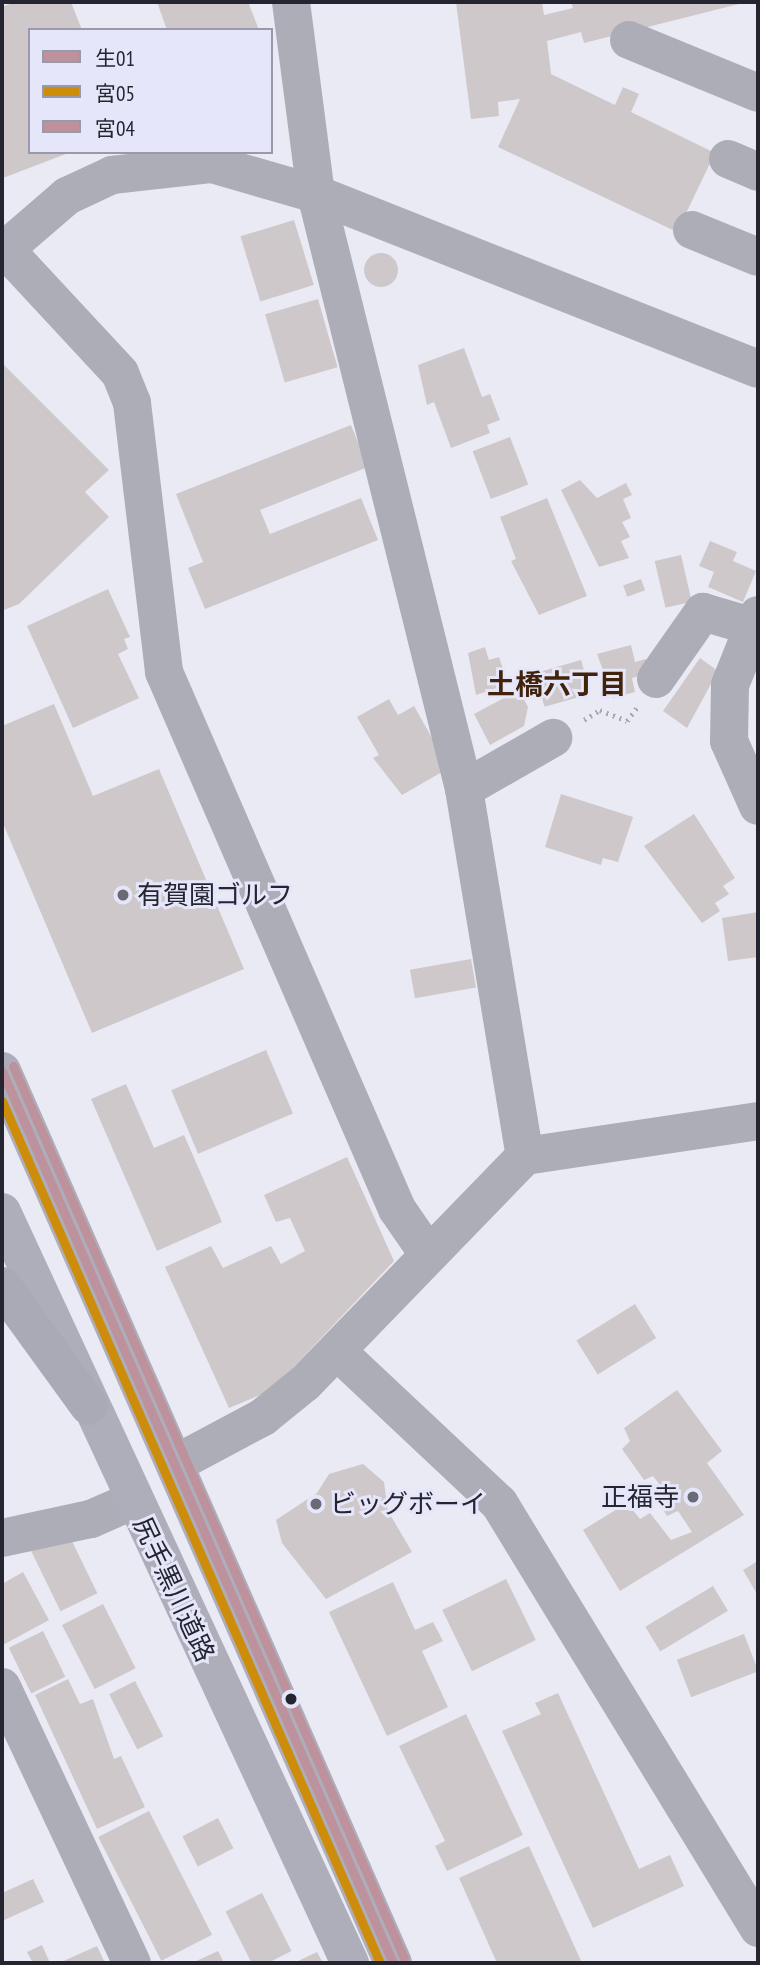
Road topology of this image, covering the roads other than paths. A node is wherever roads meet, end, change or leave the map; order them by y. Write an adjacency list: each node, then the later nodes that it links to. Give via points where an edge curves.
1 (291, 2): 4 (street)
2 (629, 40): 3 (street)
3 (758, 93)
4 (316, 194): 6 (street, via 212,164 149,166 66,196); 8 (street); 12 (street)
5 (692, 230): 7 (street)
6 (3, 249): 18 (street, via 120,373 132,403 164,672 397,1209)
7 (758, 257)
8 (758, 369)
9 (756, 621): 10 (street, via 703,612); 13 (street, via 730,685 729,741)
10 (656, 679)
11 (553, 738): 12 (street)
12 (464, 789): 16 (street)
13 (758, 806)
14 (2, 1072): 22 (main road, 尻手黒川道路)
15 (758, 1121): 16 (street)
16 (525, 1156): 18 (street)
17 (2, 1212): 21 (main road, 尻手黒川道路)
18 (428, 1254): 20 (street)
19 (2, 1286): 21 (highway)
20 (338, 1352): 22 (street, via 263,1417); 26 (street, via 499,1503)
21 (89, 1406): 23 (main road, 尻手黒川道路)
22 (175, 1464): 29 (main road, 尻手黒川道路)
23 (132, 1501): 24 (street, via 91,1519); 28 (main road, 尻手黒川道路)
24 (2, 1538)
25 (2, 1687): 27 (street)
26 (758, 1928)
27 (132, 1963)
28 (350, 1963)
29 (393, 1963)

